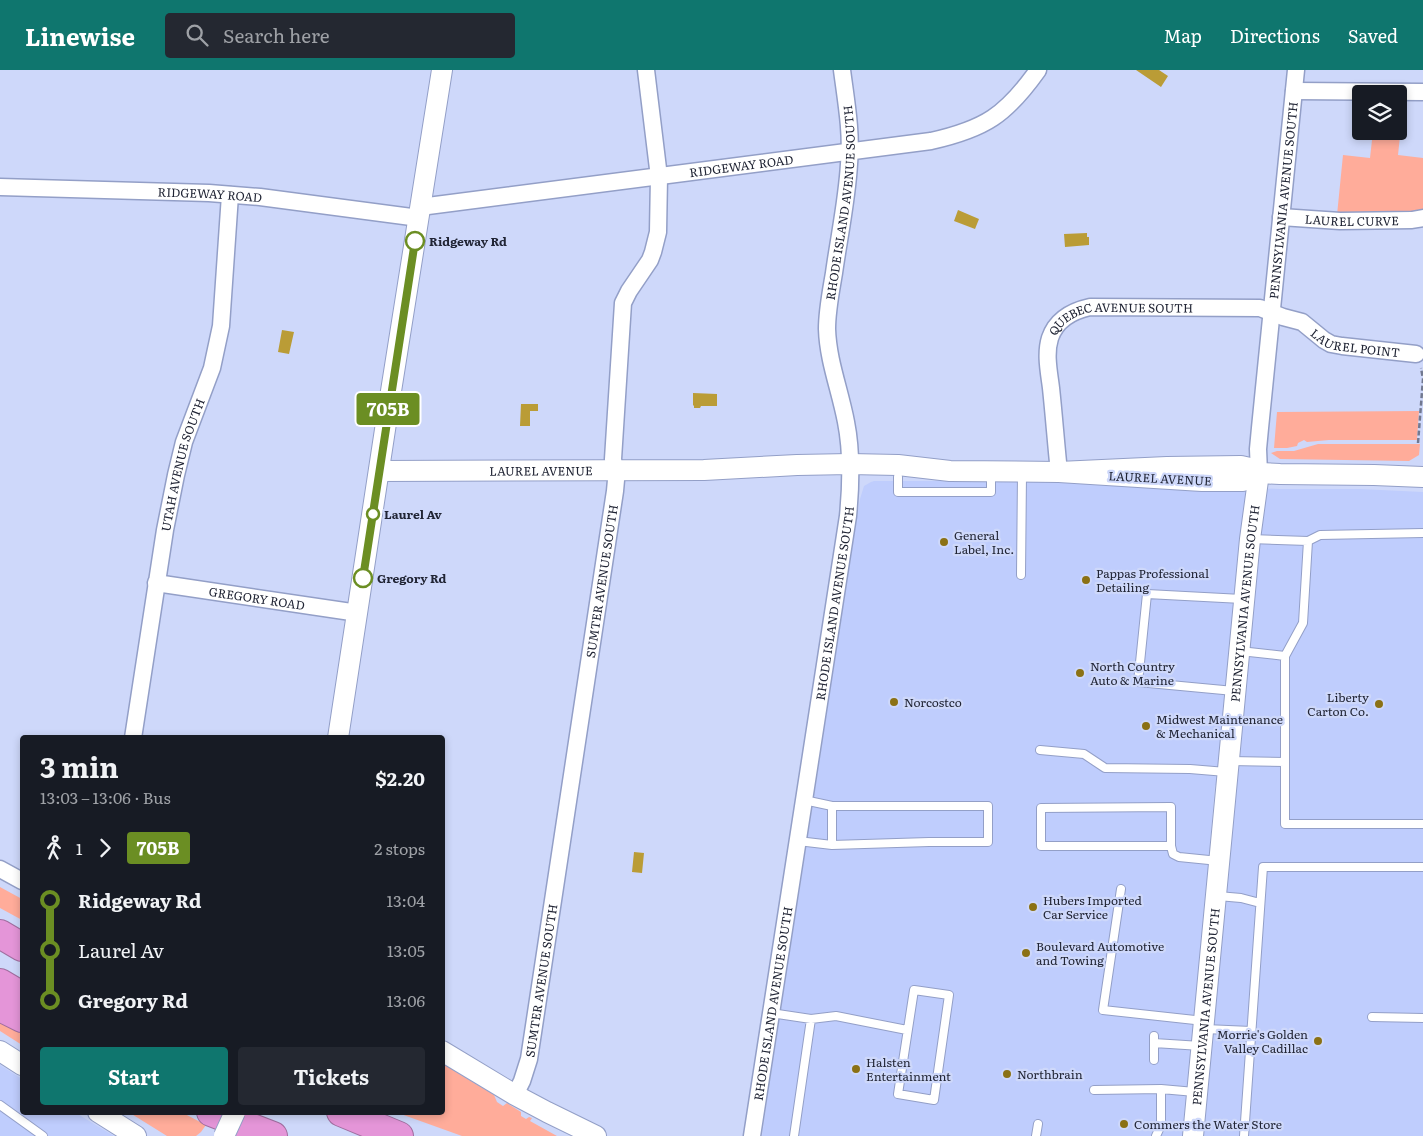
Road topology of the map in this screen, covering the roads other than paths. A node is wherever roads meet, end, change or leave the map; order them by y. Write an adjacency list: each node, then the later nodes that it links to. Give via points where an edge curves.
1 (442, 70): 12 (street)
2 (646, 70): 9 (street, SUMTER AVENUE SOUTH)
3 (842, 70): 8 (street, RHODE ISLAND AVENUE SOUTH)
4 (1038, 70): 8 (street, RIDGEWAY ROAD, via 1002,112 976,127 931,141)
5 (1296, 70): 6 (street, PENNSYLVANIA AVENUE SOUTH)
6 (1294, 91): 7 (street); 13 (street, PENNSYLVANIA AVENUE SOUTH)
7 (1423, 92)
8 (850, 151): 9 (street, RIDGEWAY ROAD); 18 (street, RHODE ISLAND AVENUE SOUTH, via 827,329 831,364 846,424)
9 (659, 177): 12 (street, RIDGEWAY ROAD); 17 (street, SUMTER AVENUE SOUTH, via 658,232 653,252 623,303)
10 (0, 187): 11 (street, RIDGEWAY ROAD)
11 (230, 195): 12 (street, RIDGEWAY ROAD); 31 (street, UTAH AVENUE SOUTH, via 218,342 212,368 184,442)
12 (419, 213): 19 (street)
13 (1281, 217): 14 (street, LAUREL CURVE, via 1340,221); 15 (street, PENNSYLVANIA AVENUE SOUTH)
14 (1423, 218)
15 (1272, 313): 16 (street, LAUREL POINT, via 1302,322 1332,344); 23 (street, QUEBEC AVENUE SOUTH, via 1253,307 1090,307 1066,316 1052,332 1048,346); 24 (street, PENNSYLVANIA AVENUE SOUTH, via 1258,449)
16 (1416, 354)
17 (615, 470): 18 (street, LAUREL AVENUE, via 704,470 767,475); 19 (street, LAUREL AVENUE); 75 (street, SUMTER AVENUE SOUTH, via 615,491 529,1059)
18 (850, 470): 20 (street, LAUREL AVENUE, via 898,465); 25 (street, LAUREL AVENUE); 42 (street, RHODE ISLAND AVENUE SOUTH, via 848,516)
19 (379, 471): 33 (street)
20 (950, 471): 21 (street, LAUREL AVENUE); 25 (street, LAUREL AVENUE)
21 (991, 471): 22 (street, LAUREL AVENUE); 25 (lane, via 991,492 898,492)
22 (1022, 472): 23 (street, LAUREL AVENUE); 30 (lane)
23 (1059, 472): 24 (street, LAUREL AVENUE, via 1241,466)
24 (1259, 473): 26 (street, LAUREL AVENUE); 28 (street, PENNSYLVANIA AVENUE SOUTH)
25 (898, 477)
26 (1423, 477)
27 (1423, 533): 29 (lane, via 1320,535)
28 (1250, 539): 29 (lane); 32 (street, PENNSYLVANIA AVENUE SOUTH)
29 (1308, 541): 35 (lane, via 1303,623)
30 (1021, 575)
31 (156, 583): 33 (street, GREGORY ROAD); 37 (street, UTAH AVENUE SOUTH)
32 (1244, 599): 34 (street, PENNSYLVANIA AVENUE SOUTH); 36 (lane, via 1147,594 1138,682)
33 (358, 612): 38 (street)
34 (1240, 651): 35 (lane); 36 (street, PENNSYLVANIA AVENUE SOUTH)
35 (1285, 656): 40 (lane)
36 (1235, 691): 41 (street, PENNSYLVANIA AVENUE SOUTH)
37 (133, 735)
38 (338, 735)
39 (1040, 750): 41 (lane, via 1084,754 1105,768)
40 (1285, 762): 41 (lane); 44 (lane, via 1285,824)
41 (1229, 766): 48 (street, PENNSYLVANIA AVENUE SOUTH)
42 (804, 800): 43 (lane); 45 (street, RHODE ISLAND AVENUE SOUTH)
43 (832, 806): 46 (lane); 46 (lane, via 988,806 988,842)
44 (1423, 824)
45 (798, 841): 46 (lane); 60 (street, RHODE ISLAND AVENUE SOUTH)
46 (832, 845)
47 (1171, 846): 47 (lane, via 1041,846 1041,808 1171,807); 48 (lane, via 1173,854 1180,857)
48 (1219, 861): 53 (street, PENNSYLVANIA AVENUE SOUTH)
49 (1423, 867): 54 (lane, via 1263,867)
50 (0, 869): 51 (street)
51 (20, 880)
52 (1122, 889): 67 (lane, via 1103,1010)
53 (1216, 896): 54 (lane); 67 (street, PENNSYLVANIA AVENUE SOUTH)
54 (1260, 903): 66 (lane)
55 (0, 934): 56 (highway)
56 (20, 946)
57 (0, 983): 58 (highway)
58 (20, 995)
59 (0, 1007): 61 (highway)
60 (771, 1013): 64 (lane); 90 (street, RHODE ISLAND AVENUE SOUTH)
61 (20, 1017)
62 (1372, 1017): 63 (lane)
63 (1423, 1018)
64 (811, 1019): 65 (lane, via 836,1016); 91 (lane)
65 (908, 1030): 65 (lane, via 898,1094 934,1100 950,995 914,990)
66 (1251, 1031): 67 (lane); 95 (lane)
67 (1203, 1032): 70 (lane, via 1154,1039); 74 (street, PENNSYLVANIA AVENUE SOUTH)
68 (0, 1051): 71 (street)
69 (445, 1053): 75 (street)
70 (1154, 1060)
71 (20, 1064)
72 (1161, 1089): 73 (lane); 74 (lane); 93 (lane, via 1161,1125)
73 (1094, 1090)
74 (1198, 1092): 94 (street, PENNSYLVANIA AVENUE SOUTH)
75 (515, 1095): 89 (street)
76 (0, 1105): 83 (lane)
77 (103, 1115): 84 (street)
78 (220, 1115): 86 (highway)
79 (235, 1115): 85 (street, bridge)
80 (242, 1115): 87 (highway)
81 (348, 1115): 88 (highway)
82 (1038, 1124): 92 (lane)
83 (43, 1136)
84 (136, 1136)
85 (224, 1136)
86 (273, 1136)
87 (281, 1136)
88 (399, 1136)
89 (596, 1136)
90 (752, 1136)
91 (794, 1136)
92 (1036, 1136)
93 (1156, 1136)
94 (1193, 1136)
95 (1244, 1136)

